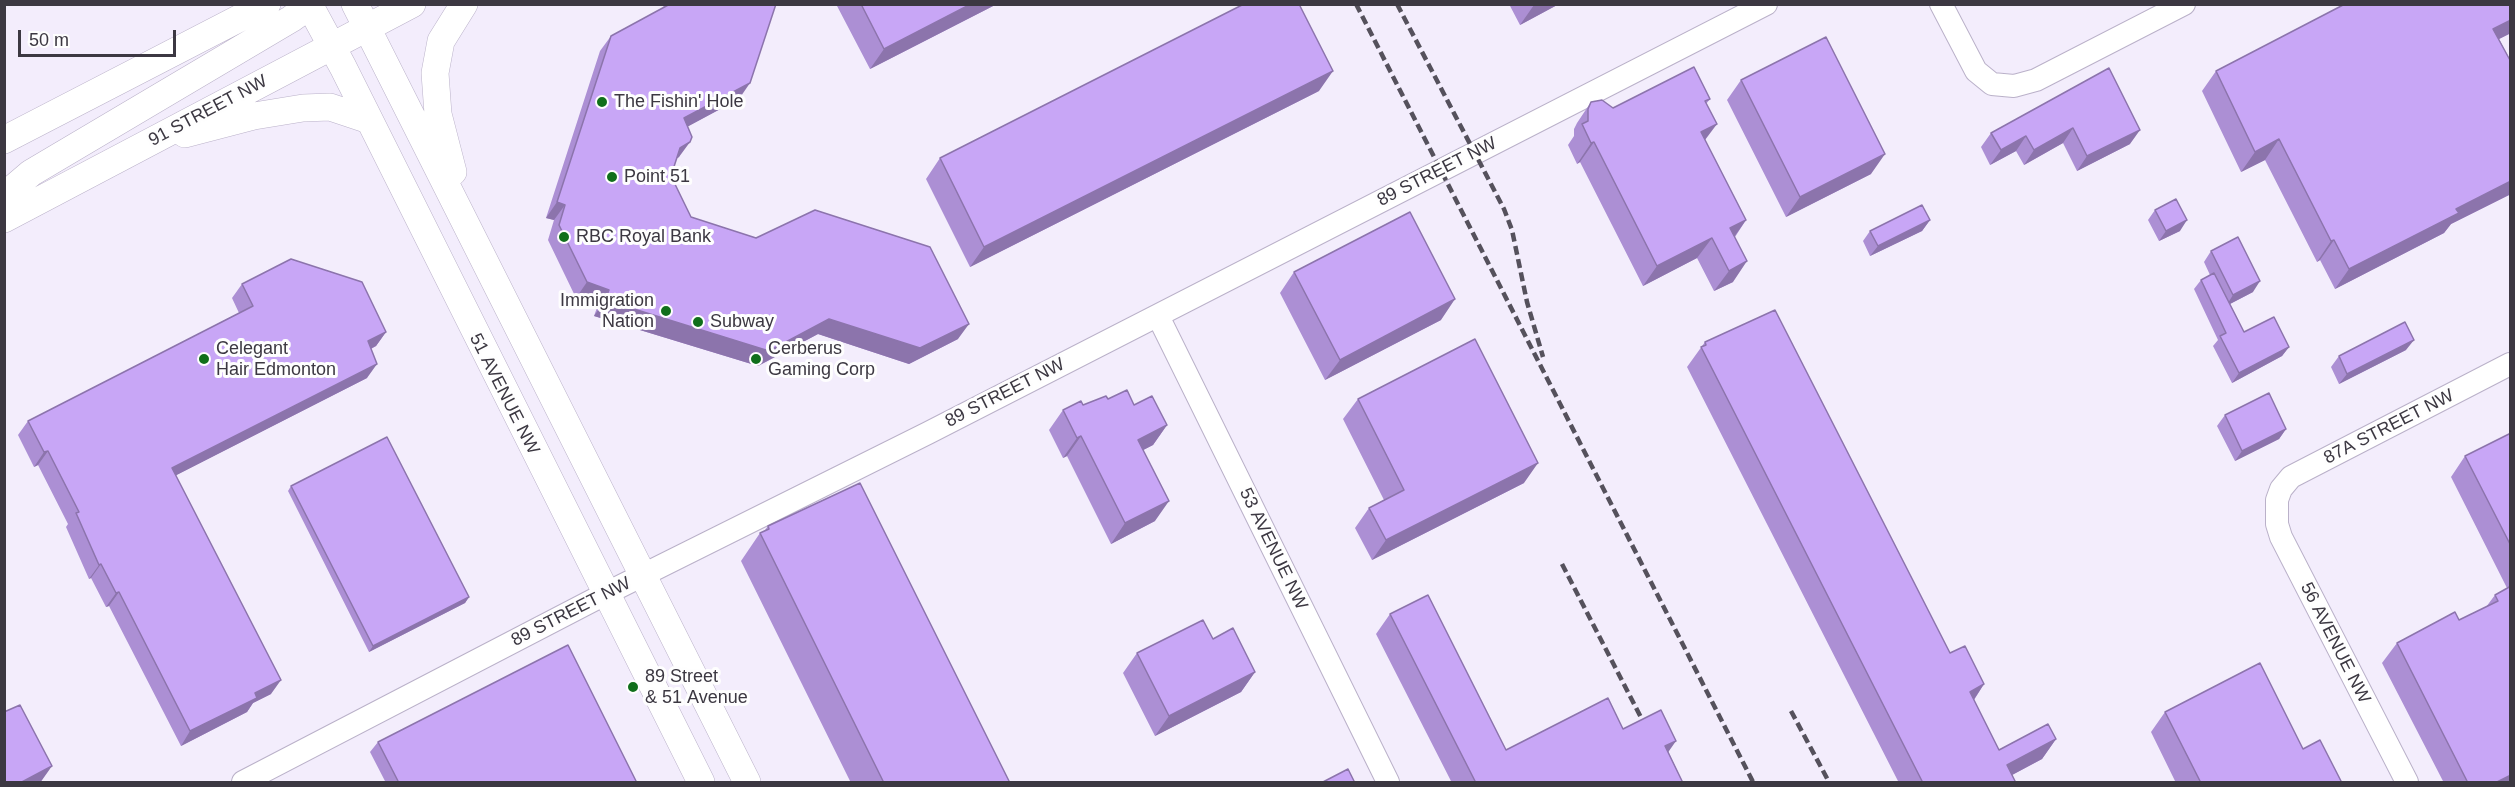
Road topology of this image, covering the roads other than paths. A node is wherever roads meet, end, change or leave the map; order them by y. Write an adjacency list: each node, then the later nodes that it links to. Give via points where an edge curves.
1 (228, 4): 10 (main road)
2 (267, 4): 10 (main road)
3 (412, 4): 9 (main road, 91 STREET NW)
4 (464, 4): 17 (main road, via 441,41 435,93 441,129)
5 (1766, 4): 18 (street, 89 STREET NW)
6 (1941, 4): 7 (street, via 1976,71 2001,86 2036,81)
7 (2184, 4)
8 (310, 5): 11 (main road, 51 AVENUE NW); 15 (main road, via 31,173)
9 (359, 12): 11 (main road, 91 STREET NW); 17 (main road)
10 (204, 37): 13 (main road)
11 (331, 46): 12 (main road, 51 AVENUE NW); 14 (main road, 91 STREET NW)
12 (369, 120): 14 (main road, via 330,107 303,108); 22 (main road, 51 AVENUE NW)
13 (4, 140)
14 (146, 143): 16 (main road, 91 STREET NW)
15 (4, 196)
16 (4, 219)
17 (471, 234): 21 (main road)
18 (1158, 316): 21 (street, 89 STREET NW); 26 (street, 53 AVENUE NW)
19 (2511, 364): 20 (street, 87A STREET NW, via 2291,477)
20 (2277, 500): 27 (street, 56 AVENUE NW, via 2275,512 2281,537)
21 (643, 575): 22 (street, 89 STREET NW); 25 (main road)
22 (605, 594): 23 (street, 89 STREET NW); 24 (main road, 51 AVENUE NW)
23 (243, 783)
24 (701, 783)
25 (747, 783)
26 (1388, 783)
27 (2407, 783)

